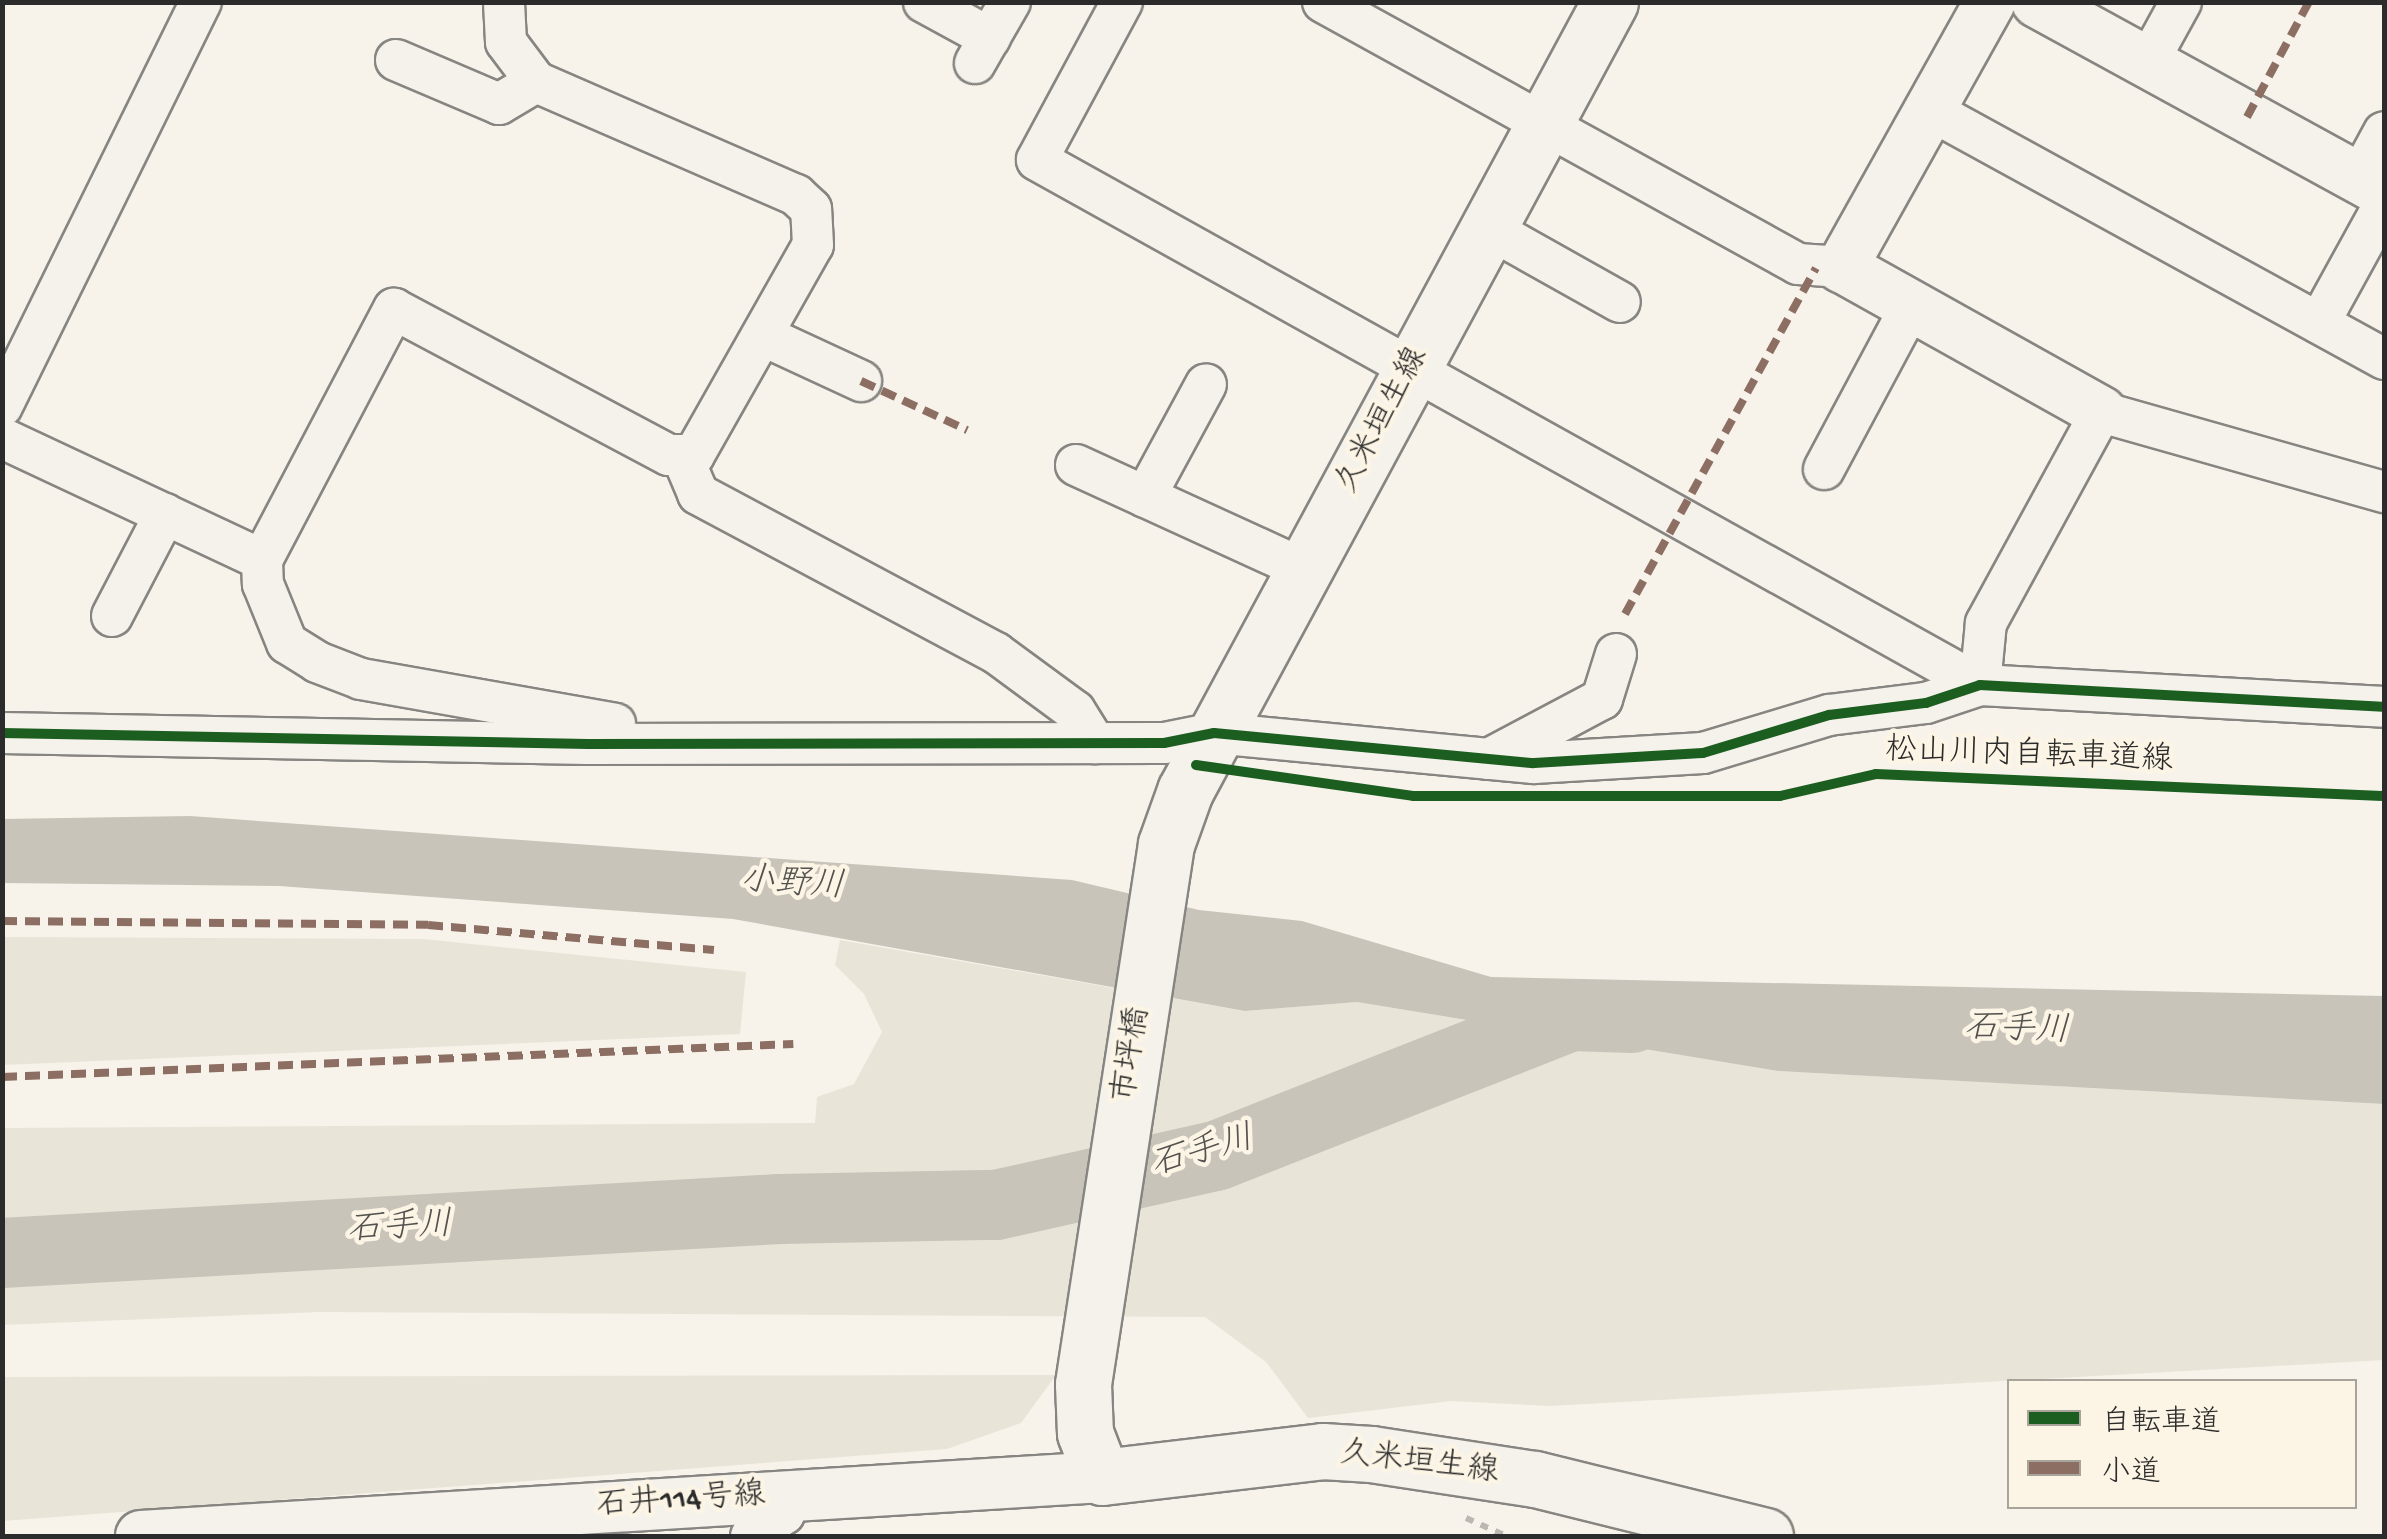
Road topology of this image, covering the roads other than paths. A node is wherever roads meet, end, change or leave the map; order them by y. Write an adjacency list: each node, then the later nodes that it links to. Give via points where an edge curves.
1 (201, 2): 28 (street)
2 (504, 2): 13 (street, via 506,42)
3 (924, 2): 4 (street, via 983,50)
4 (1010, 2)
5 (1122, 2): 25 (street, via 1037,160)
6 (1324, 2): 15 (street)
7 (1610, 2): 15 (main road, 久米垣生線)
8 (1990, 2): 14 (street)
9 (2038, 2): 12 (street)
10 (2180, 2): 12 (street)
11 (396, 60): 13 (street, via 499,104)
12 (2148, 62): 17 (street)
13 (536, 82): 23 (street, via 796,195 812,210 813,245)
14 (1930, 110): 19 (street); 22 (street)
15 (1544, 123): 18 (main road, 久米垣生線); 19 (street, via 1798,264)
16 (2384, 132): 17 (street)
17 (2376, 191): 22 (street)
18 (1488, 228): 20 (street); 25 (main road, 久米垣生線)
19 (1842, 267): 21 (street)
20 (1620, 302)
21 (1911, 306): 29 (street); 33 (street)
22 (2320, 324): 24 (street)
23 (764, 336): 26 (street); 31 (street, via 706,444)
24 (2384, 359)
25 (1412, 366): 38 (main road, 久米垣生線); 41 (street)
26 (861, 381)
27 (1206, 384): 35 (street)
28 (2, 406)
29 (2101, 412): 34 (street); 41 (street, via 1986,623)
30 (2, 438): 36 (street)
31 (683, 458): 37 (street, via 394,309); 46 (street, via 698,494 996,654 1075,712)
32 (1076, 465): 35 (street)
33 (1824, 469)
34 (2384, 492)
35 (1145, 497): 38 (street)
36 (165, 514): 37 (street); 39 (street)
37 (262, 560): 45 (street, via 263,584 287,643 317,662 361,678)
38 (1303, 569): 44 (main road, 久米垣生線)
39 (112, 616)
40 (1616, 654): 47 (street, via 1602,699)
41 (1980, 684): 42 (street); 47 (street, via 1926,704 1828,715 1703,753)
42 (2384, 708)
43 (2, 733): 45 (street)
44 (1214, 733): 46 (street); 47 (street); 48 (main road, 久米垣生線)
45 (687, 742): 46 (street)
46 (1095, 744)
47 (1482, 763)
48 (1166, 844): 49 (main road, 市坪橋, via 1083,1384 1085,1433)
49 (1102, 1476): 50 (street, 石井114号線); 53 (main road, 久米垣生線, via 1322,1451 1372,1454 1534,1479)
50 (790, 1495): 51 (street, 石井114号線); 52 (street, via 784,1514)
51 (141, 1536)
52 (750, 1536)
53 (1765, 1536)

